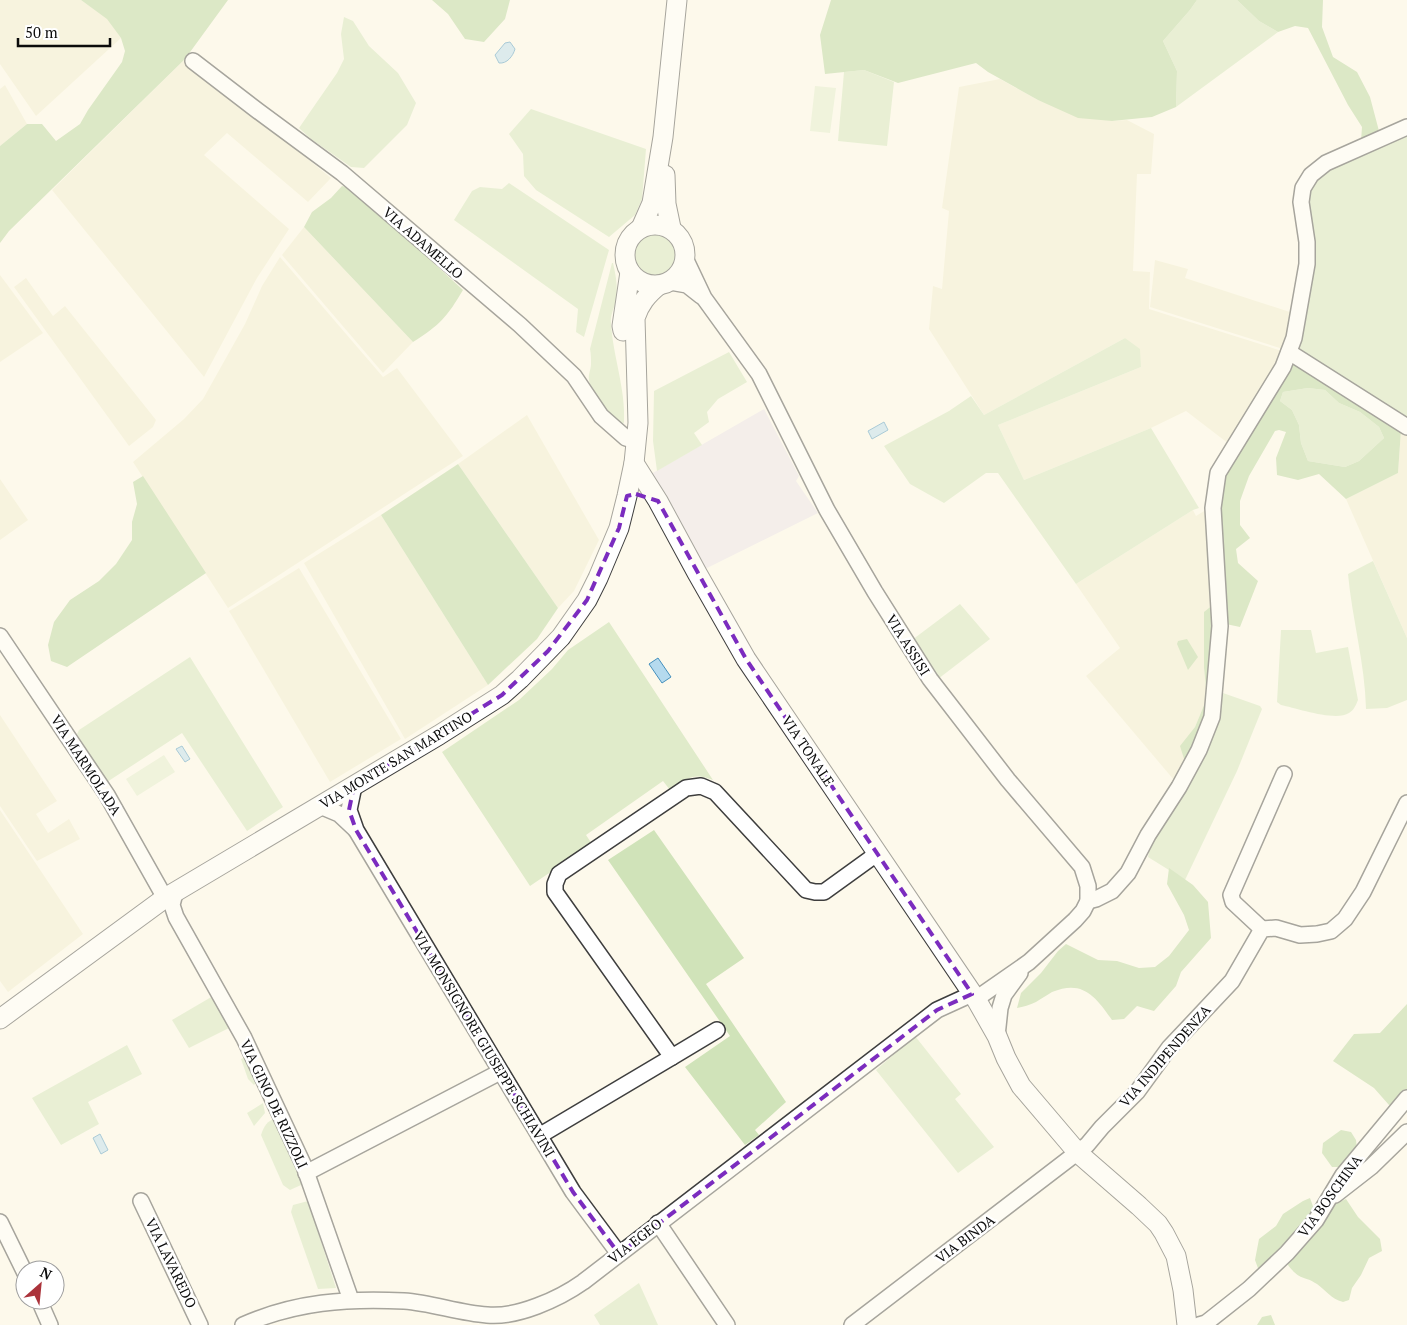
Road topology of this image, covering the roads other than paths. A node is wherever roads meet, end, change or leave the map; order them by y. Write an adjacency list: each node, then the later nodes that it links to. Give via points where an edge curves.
1 (677, 0): 4 (street, VIA MONTE SAN MARTINO)
2 (193, 61): 14 (street, VIA ADAMELLO, via 342,173 520,325 574,376 601,416 626,438)
3 (1407, 127): 11 (street, via 1326,163 1311,175 1303,188 1301,202 1307,264)
4 (663, 137): 5 (street, VIA MONTE SAN MARTINO, via 652,203); 6 (street, VIA MONTE SAN MARTINO, via 666,204)
5 (641, 228): 6 (street, via 656,224); 8 (street, VIA MONTE SAN MARTINO, via 634,233 626,248 626,264)
6 (671, 228): 7 (street, VIA MONTE SAN MARTINO, via 684,243)
7 (686, 260): 9 (street, VIA MONTE SAN MARTINO, via 681,272); 10 (street, VIA ASSISI)
8 (630, 272): 9 (street, via 643,283); 12 (street, VIA MONTE SAN MARTINO, via 622,326)
9 (665, 284): 10 (street, VIA ASSISI, via 687,285); 12 (street, VIA MONTE SAN MARTINO, via 644,297 635,318)
10 (704, 298): 26 (street, VIA ASSISI, via 759,374 827,510 930,680 1008,780 1082,867 1088,886)
11 (1289, 352): 13 (street); 26 (street, via 1284,367 1218,473 1213,508 1220,626 1212,717 1199,750 1128,873 1112,891)
12 (636, 388): 14 (street, VIA MONTE SAN MARTINO)
13 (1407, 427)
14 (636, 441): 15 (street, VIA MONTE SAN MARTINO)
15 (634, 463): 16 (street, VIA MONTE SAN MARTINO); 17 (street, VIA TONALE)
16 (627, 496): 17 (street, via 636,494); 20 (street, VIA MONTE SAN MARTINO, via 619,528 598,578 572,621 548,651 502,695)
17 (658, 501): 24 (street, VIA TONALE, via 746,659)
18 (0, 636): 25 (street, VIA MARMOLADA, via 108,795)
19 (1284, 774): 27 (street, via 1231,894 1233,902)
20 (354, 786): 22 (street, VIA MONTE SAN MARTINO); 23 (street, VIA MONSIGNORE GIUSEPPE SCHIAVINI, via 349,810)
21 (1407, 803): 27 (street, via 1363,892 1345,919 1331,931 1317,934 1300,935 1276,928)
22 (320, 806): 23 (street, VIA MONSIGNORE GIUSEPPE SCHIAVINI, via 339,814); 25 (street, VIA MONTE SAN MARTINO)
23 (356, 830): 34 (street, VIA MONSIGNORE GIUSEPPE SCHIAVINI)
24 (878, 853): 29 (street, VIA TONALE); 33 (street, via 824,892 806,890 716,792 701,786 686,788 559,874 555,892)
25 (165, 899): 30 (street, VIA MONTE SAN MARTINO); 39 (street, VIA GINO DE RIZZOLI, via 168,911 176,917 244,1038)
26 (1088, 900): 28 (street, via 1075,920)
27 (1262, 930): 38 (street, VIA INDIPENDENZA, via 1232,981 1169,1048 1137,1092)
28 (1029, 962): 29 (street); 32 (street, via 1004,995)
29 (974, 996): 32 (street, VIA TONALE); 43 (street, VIA EGEO, via 937,1010)
30 (0, 1019)
31 (717, 1030): 33 (street)
32 (997, 1036): 38 (street, VIA TONALE, via 1021,1086)
33 (672, 1057): 37 (street)
34 (500, 1072): 37 (street, VIA MONSIGNORE GIUSEPPE SCHIAVINI); 39 (street)
35 (1407, 1098): 41 (street, VIA BOSCHINA, via 1343,1175)
36 (1407, 1132): 41 (street, via 1371,1167)
37 (539, 1136): 44 (street, VIA MONSIGNORE GIUSEPPE SCHIAVINI, via 573,1192)
38 (1078, 1153): 48 (street, VIA BINDA); 53 (street, VIA TONALE, via 1158,1224 1164,1233 1176,1256)
39 (306, 1173): 46 (street, VIA GINO DE RIZZOLI)
40 (141, 1201): 50 (street, VIA LAVAREDO)
41 (1327, 1202): 54 (street, VIA BOSCHINA, via 1288,1253 1242,1294)
42 (0, 1222): 45 (street)
43 (658, 1223): 44 (street, VIA EGEO); 52 (street)
44 (619, 1254): 46 (street, VIA EGEO, via 568,1292 551,1301 513,1312 489,1315 405,1301)
45 (19, 1260)
46 (351, 1300): 51 (street, VIA EGEO, via 296,1307)
47 (43, 1310): 49 (street)
48 (858, 1323)
49 (50, 1325)
50 (200, 1325)
51 (243, 1325)
52 (727, 1325)
53 (1187, 1325)
54 (1199, 1325)

